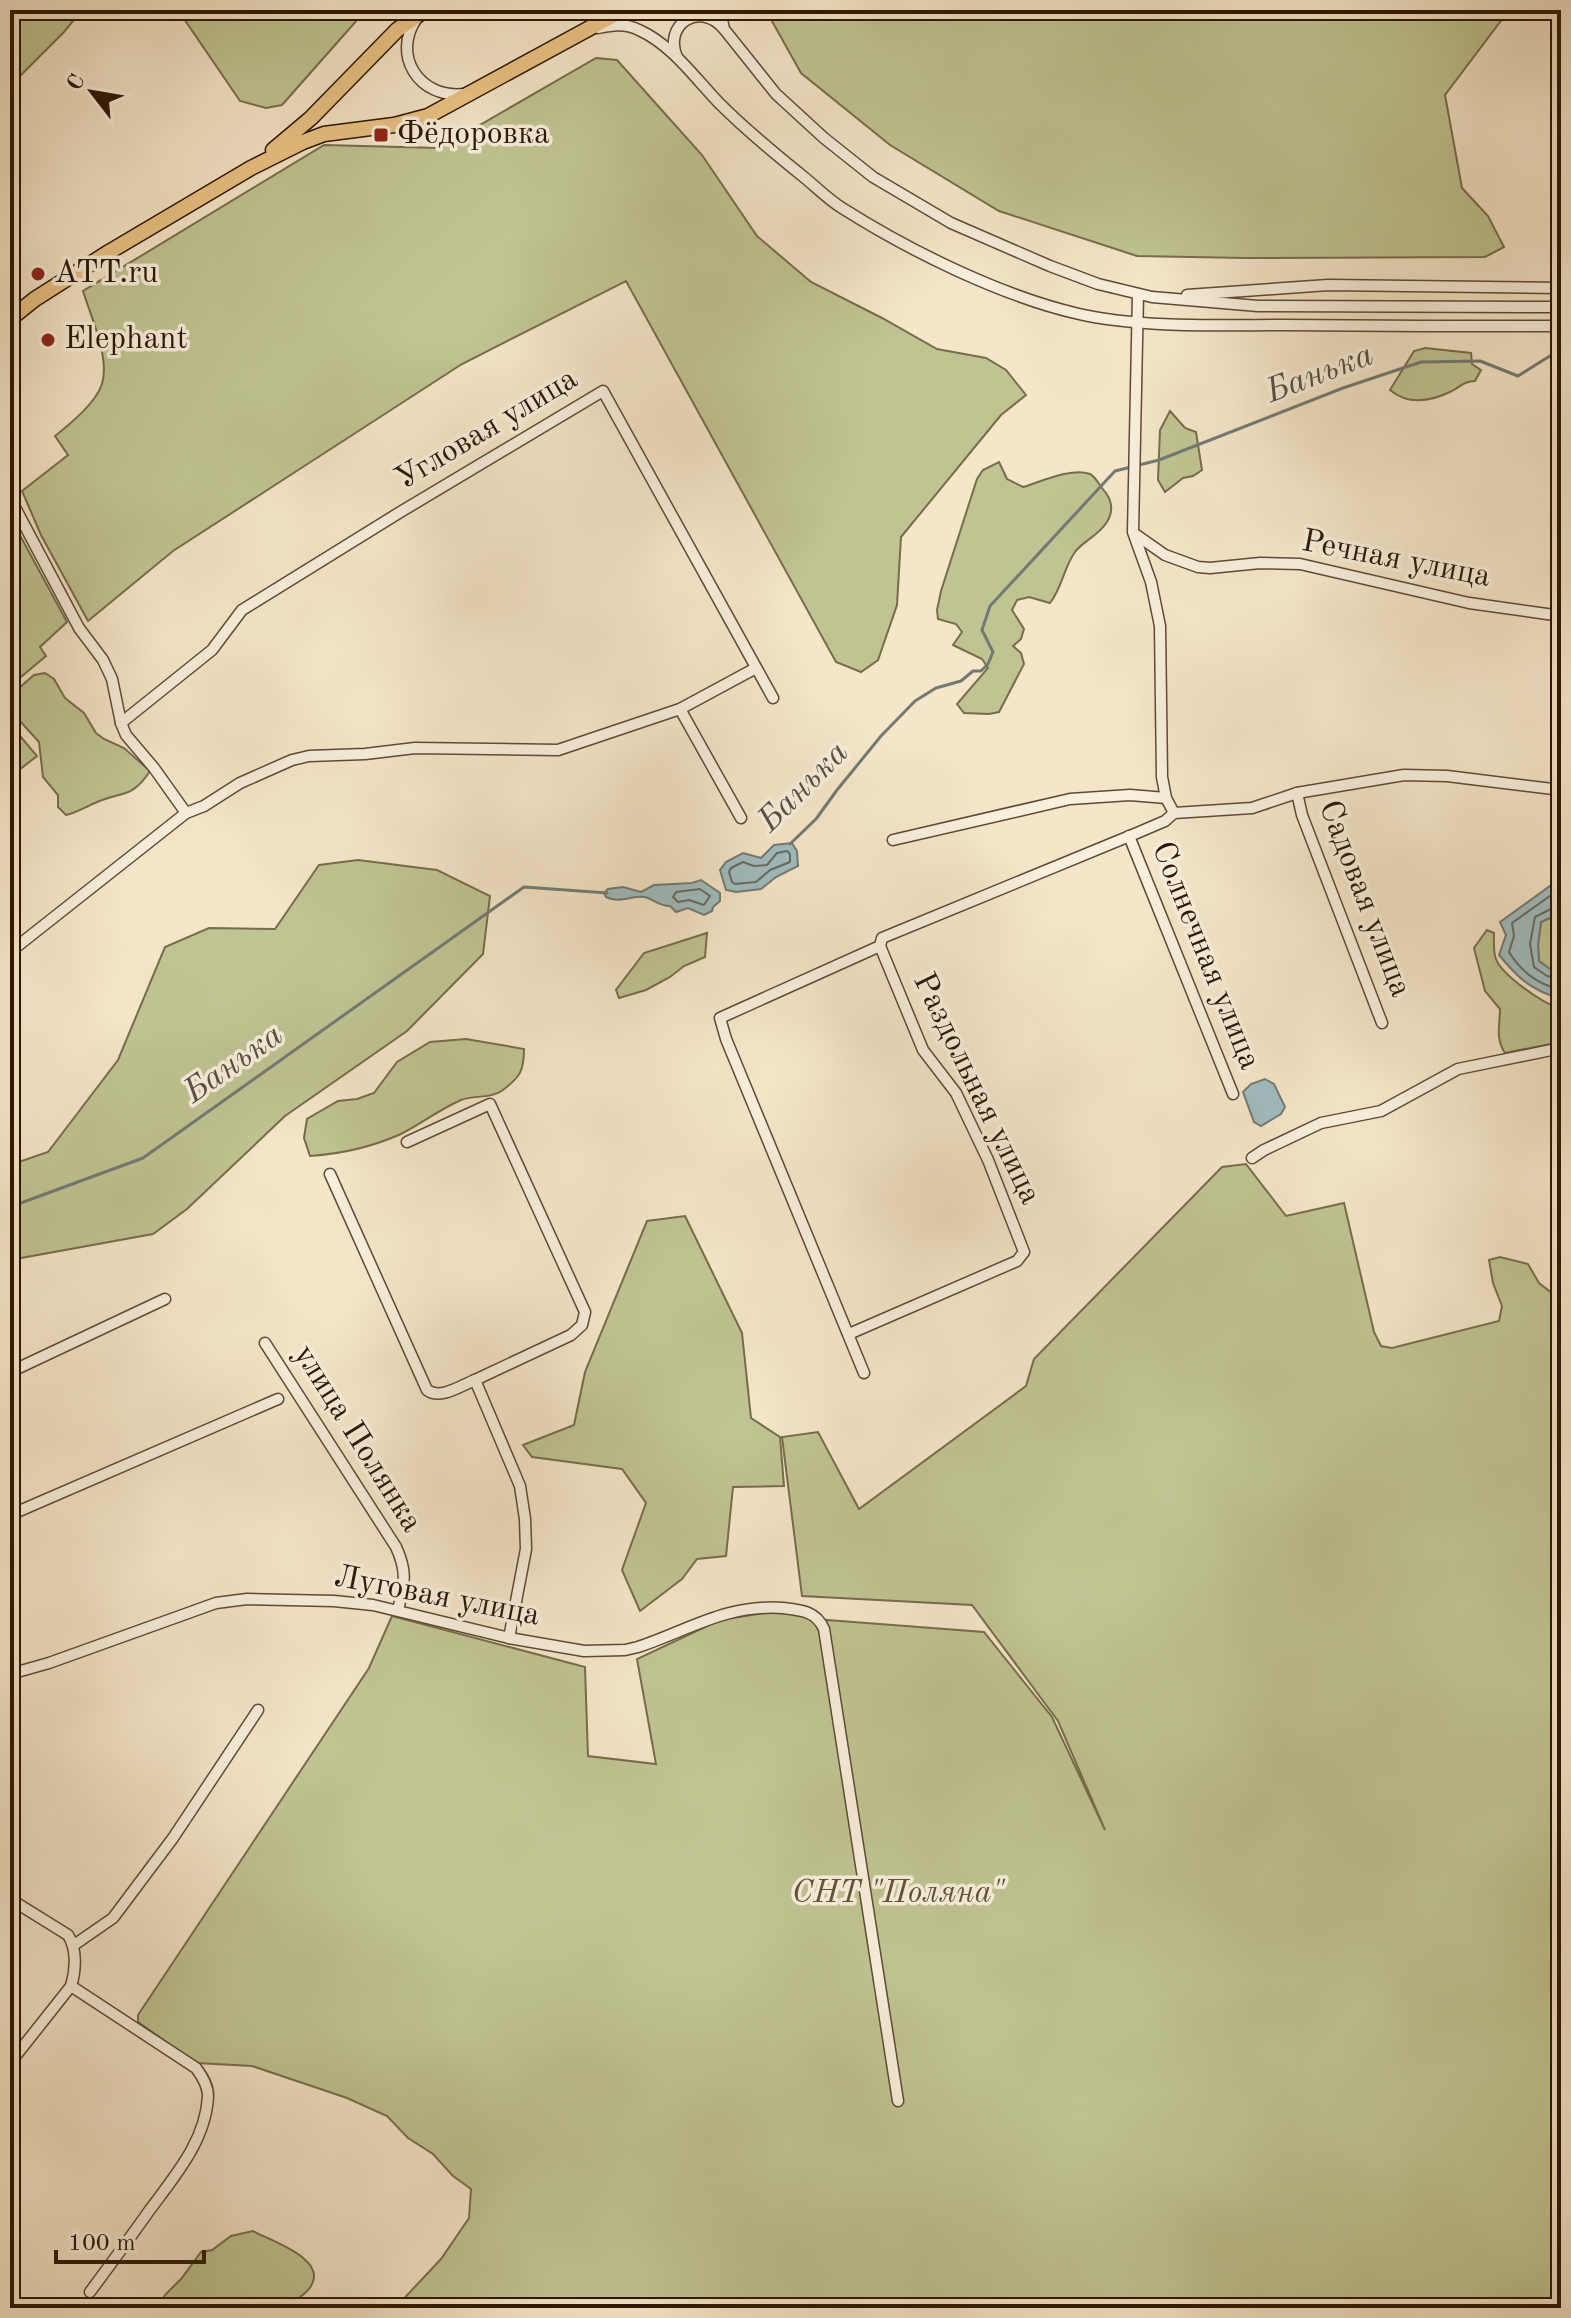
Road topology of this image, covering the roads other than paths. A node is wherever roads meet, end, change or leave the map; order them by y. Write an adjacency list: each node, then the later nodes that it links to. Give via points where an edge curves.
1 (425, 10): 7 (street, via 408,39 414,72 439,93); 8 (main road, via 397,30 311,118)
2 (623, 10): 5 (main road)
3 (720, 10): 4 (street)
4 (724, 29): 6 (street, via 706,16 684,21 673,41); 10 (street, via 776,94 873,177 951,223 1050,266)
5 (584, 31): 6 (street, via 626,25); 7 (main road)
6 (677, 57): 14 (street, via 759,142 840,207 920,251 1027,299)
7 (477, 91): 8 (main road, via 428,116 324,134)
8 (251, 168): 13 (main road, via 109,252)
9 (1561, 288): 11 (street, via 1328,285)
10 (1138, 294): 11 (street); 14 (street)
11 (1152, 297): 12 (street, via 1258,306)
12 (1561, 307)
13 (10, 319)
14 (1137, 322): 15 (street); 17 (street)
15 (1561, 326)
16 (10, 498): 22 (street, via 79,628 103,660)
17 (1133, 532): 18 (street, Речная улица, via 1165,555 1198,567 1300,564 1469,603); 25 (street, via 1160,626)
18 (1561, 616)
19 (756, 668): 20 (street, Угловая улица); 21 (street); 22 (street, Угловая улица, via 603,391 242,610 212,650)
20 (773, 698)
21 (680, 709): 26 (street, via 558,750 415,748 309,756 240,783); 28 (street)
22 (121, 723): 26 (street)
23 (1561, 790): 24 (street, via 1404,775)
24 (1297, 793): 27 (street, via 1252,808); 33 (street, Садовая улица)
25 (1166, 798): 27 (street); 30 (street, via 1070,799)
26 (186, 813): 32 (street)
27 (1174, 813): 29 (street)
28 (741, 818)
29 (1129, 836): 31 (street, via 882,938); 35 (street, Солнечная улица)
30 (893, 840)
31 (880, 946): 40 (street, via 720,1018); 40 (street, Раздольная улица, via 923,1050 956,1093 988,1160 1024,1252 1017,1261)
32 (10, 952)
33 (1382, 1023)
34 (1561, 1048): 37 (street, via 1458,1069 1381,1111 1321,1123)
35 (1233, 1094)
36 (407, 1142): 44 (street, via 490,1104 585,1312 582,1325 571,1335)
37 (1252, 1158)
38 (330, 1174): 44 (street, via 427,1390 438,1395)
39 (165, 1299): 42 (street)
40 (849, 1334): 43 (street)
41 (265, 1343): 47 (street, улица Полянка, via 396,1547 406,1578)
42 (10, 1372)
43 (864, 1373)
44 (475, 1380): 48 (street, via 520,1486 525,1519 526,1549)
45 (278, 1399): 46 (street)
46 (10, 1515)
47 (398, 1610): 48 (street, Луговая улица); 49 (street, Луговая улица, via 334,1601 216,1603)
48 (509, 1638): 55 (street, Луговая улица, via 584,1651 625,1650 731,1611 796,1609 820,1621)
49 (10, 1674)
50 (258, 1710): 52 (street, via 113,1918)
51 (10, 1899): 52 (street, via 68,1935)
52 (74, 1945): 53 (street)
53 (71, 1986): 54 (street); 56 (street, via 196,2068 208,2092 205,2120 180,2169)
54 (10, 2063)
55 (898, 2101)
56 (90, 2292)

